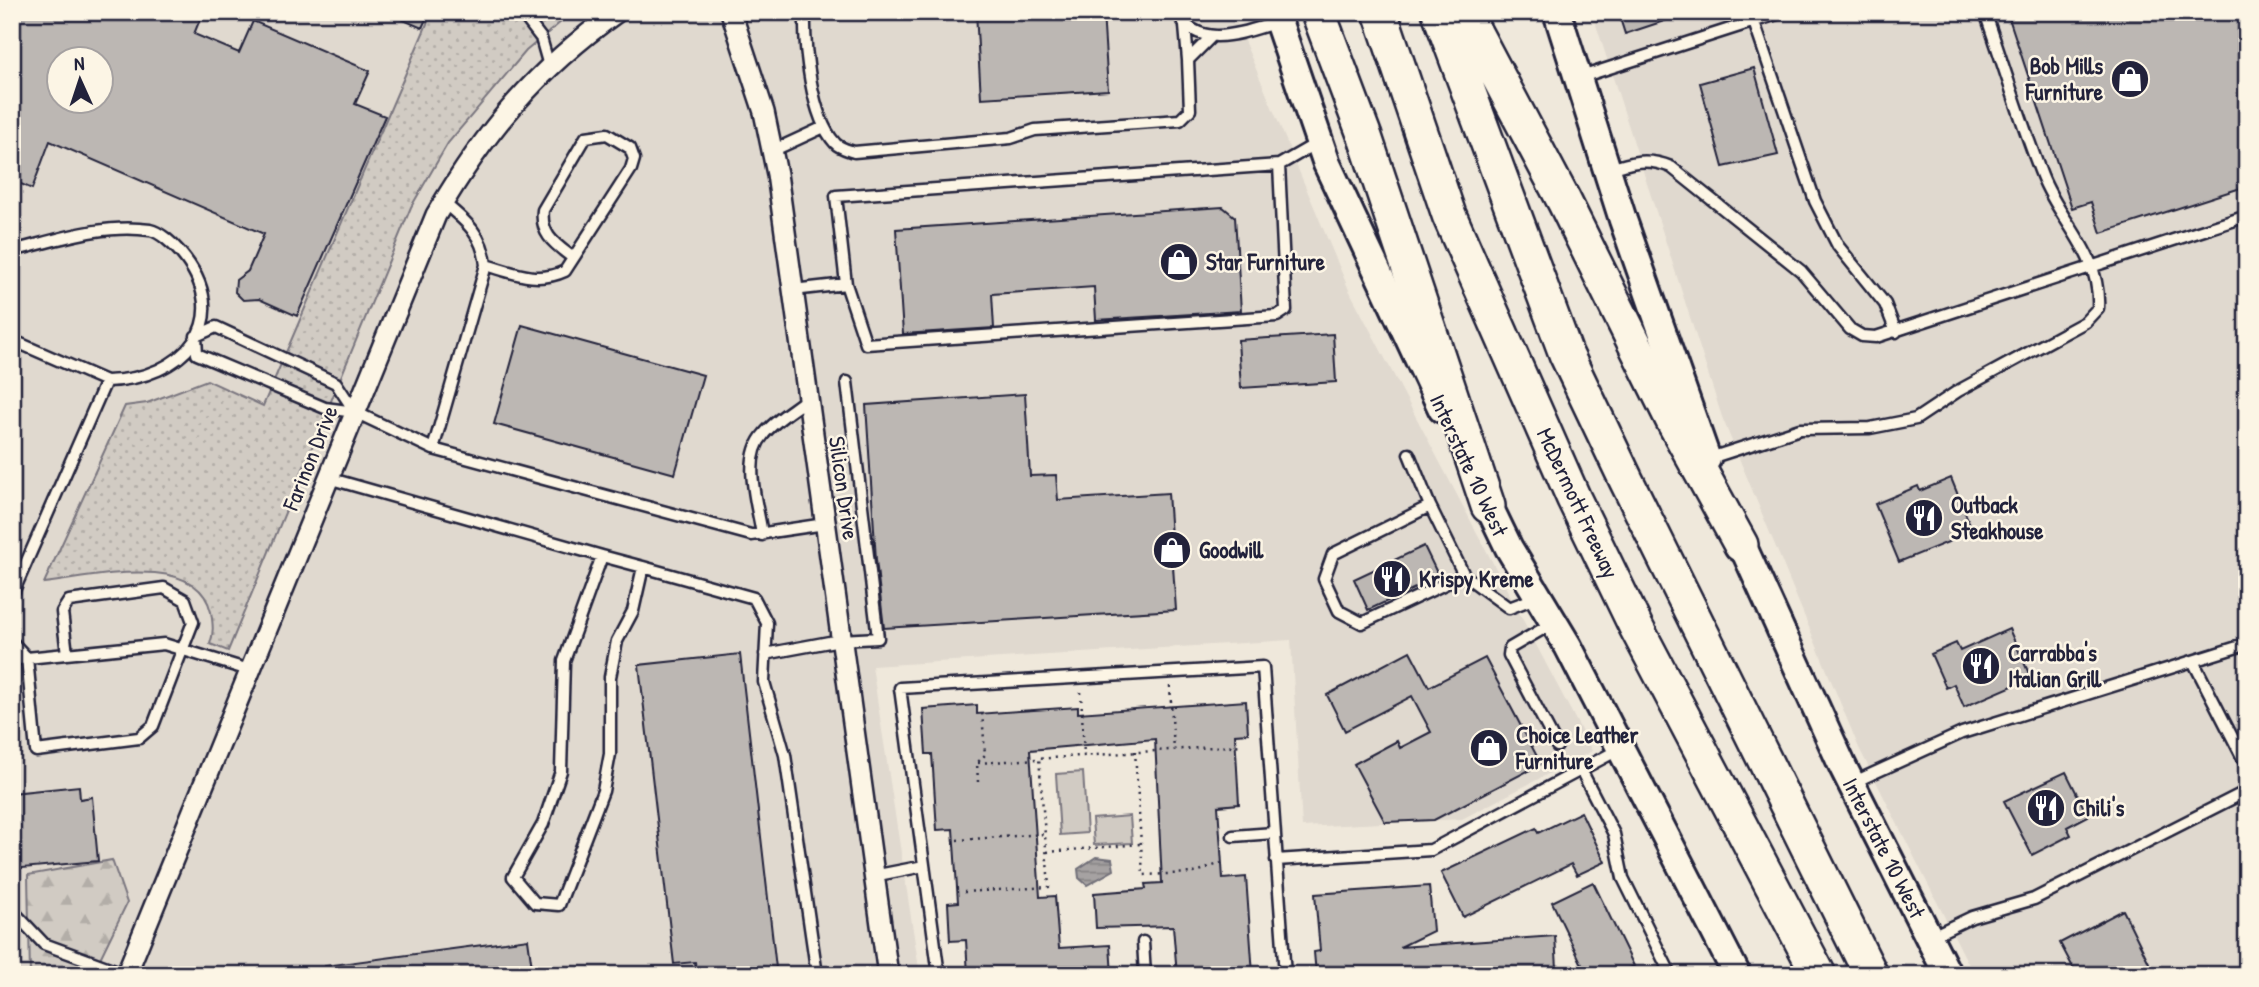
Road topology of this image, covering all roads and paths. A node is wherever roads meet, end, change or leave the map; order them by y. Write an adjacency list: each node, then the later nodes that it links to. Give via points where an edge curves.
1 (521, 12): 18 (lane, via 541,38)
2 (617, 12): 18 (street, Farinon Drive)
3 (731, 12): 22 (street, Silicon Drive, via 764,112)
4 (805, 12): 20 (lane, via 804,43)
5 (1177, 12): 15 (lane)
6 (1318, 12): 45 (highway, via 1365,137)
7 (1380, 12): 105 (highway, McDermott Freeway, via 1449,215 1574,499)
8 (1439, 12): 106 (highway, via 1566,354)
9 (1464, 12): 48 (highway, via 1672,421)
10 (1558, 12): 19 (main road, Interstate 10 West)
11 (1783, 12): 14 (lane)
12 (1985, 12): 30 (lane, via 2043,179)
13 (1277, 17): 16 (lane); 21 (main road, Interstate 10 West)
14 (1758, 18): 19 (lane); 33 (lane, via 1815,201 1838,247 1885,304)
15 (1185, 26): 16 (lane); 17 (lane)
16 (1210, 38): 17 (lane)
17 (1188, 60): 20 (lane, via 1190,110 1180,120 1035,130 1011,138 855,152 837,146)
18 (549, 66): 25 (street, Farinon Drive, via 498,120)
19 (1577, 79): 24 (main road, Interstate 10 West)
20 (824, 127): 22 (lane)
21 (1319, 142): 23 (lane); 45 (main road, Interstate 10 West)
22 (771, 151): 32 (street, Silicon Drive)
23 (1279, 165): 31 (lane, via 836,196); 31 (lane, via 1286,310 1277,316 866,344)
24 (1607, 170): 33 (lane, via 1639,160 1671,167 1801,271 1850,329 1876,337); 42 (main road, Interstate 10 West)
25 (444, 203): 29 (lane, via 467,222 484,246); 39 (street, Farinon Drive)
26 (2247, 216): 30 (lane)
27 (12, 251): 34 (lane, via 95,230 153,230 183,255 199,284 204,314)
28 (573, 258): 28 (lane, via 634,159 631,148 607,134 586,137 543,210 548,238); 29 (lane, via 565,271 550,278 537,279)
29 (486, 265): 40 (lane)
30 (2094, 267): 33 (lane); 42 (lane, via 2098,308 2084,322 1916,419 1870,428 1800,429)
31 (846, 284): 32 (lane)
32 (793, 290): 38 (street, Silicon Drive)
33 (1896, 332)
34 (197, 337): 36 (lane, via 189,352 150,375); 39 (lane, via 197,354 325,408); 39 (lane, via 216,327 335,383)
35 (12, 340): 36 (lane)
36 (106, 381): 52 (lane)
37 (847, 382): 55 (lane, via 878,638)
38 (808, 399): 46 (street, Silicon Drive); 47 (lane, via 764,433 754,448 752,471)
39 (355, 412): 40 (lane); 43 (street, Farinon Drive)
40 (433, 449): 47 (lane)
41 (1409, 454): 44 (lane)
42 (1707, 459): 48 (main road, Interstate 10 West)
43 (328, 478): 49 (lane); 64 (street, Farinon Drive)
44 (1430, 506): 51 (lane); 51 (lane, via 1333,554 1324,579 1339,611 1362,623)
45 (1488, 506): 53 (main road, Interstate 10 West)
46 (825, 524): 47 (lane); 55 (street, Silicon Drive)
47 (762, 535)
48 (1741, 545): 81 (main road, Interstate 10 West)
49 (603, 556): 50 (lane); 50 (lane, via 564,661 561,771 543,824 513,877 535,903 559,905 603,792 610,754 610,677 617,641 634,611)
50 (643, 567): 60 (lane, via 754,598 767,623)
51 (1464, 575): 53 (lane, via 1509,608)
52 (12, 596)
53 (1538, 597): 54 (main road, Interstate 10 West)
54 (1554, 622): 69 (lane, via 1510,648 1509,655); 71 (main road, Interstate 10 West)
55 (840, 640): 60 (lane); 92 (street, Silicon Drive)
56 (12, 642): 61 (lane)
57 (2247, 644): 63 (lane)
58 (184, 648): 59 (lane, via 164,644); 59 (lane, via 193,622 185,600 164,588 69,601 62,612); 61 (lane, via 153,726 139,738 36,751); 64 (lane)
59 (67, 654): 61 (lane)
60 (765, 654): 99 (lane, via 764,682 785,755)
61 (27, 658): 62 (lane)
62 (12, 659)
63 (2193, 661): 78 (lane); 81 (lane, via 1962,733)
64 (249, 670): 98 (street, Farinon Drive)
65 (1169, 672): 66 (lane); 70 (path); 83 (lane, via 1263,667)
66 (1080, 677): 74 (path); 91 (lane, via 900,688)
67 (982, 711): 73 (path)
68 (1243, 745): 70 (path)
69 (1557, 746)
70 (1174, 749): 72 (path)
71 (1621, 749): 79 (lane); 97 (main road, Interstate 10 West)
72 (1135, 751): 74 (path); 87 (path)
73 (985, 755): 76 (path); 77 (path)
74 (1084, 755): 75 (path)
75 (1039, 758): 77 (path); 84 (path)
76 (978, 762): 77 (path); 80 (path)
77 (990, 762)
78 (2247, 766)
79 (1581, 771): 89 (lane, via 1431,850); 104 (lane, via 1614,834 1623,878)
80 (978, 782)
81 (1851, 784): 95 (main road, Interstate 10 West)
82 (2247, 791): 95 (lane, via 2034,899 1972,917)
83 (1275, 833): 85 (lane); 89 (lane)
84 (1045, 834): 86 (path); 88 (path)
85 (1233, 836)
86 (957, 840)
87 (1141, 844): 88 (path); 90 (path, via 1143,875 1194,873)
88 (1046, 852): 93 (path, via 1049,887)
89 (1276, 860): 103 (lane)
90 (1221, 863)
91 (924, 866): 92 (lane); 101 (lane)
92 (872, 877): 100 (street, Silicon Drive)
93 (964, 892)
94 (12, 910): 98 (lane, via 44,944)
95 (1929, 937): 107 (main road, Interstate 10 West)
96 (1143, 942): 102 (lane)
97 (1733, 974)
98 (126, 975)
99 (817, 975)
100 (888, 975)
101 (939, 975)
102 (1144, 975)
103 (1284, 975)
104 (1671, 975)
105 (1819, 975)
106 (1871, 975)
107 (1948, 975)

